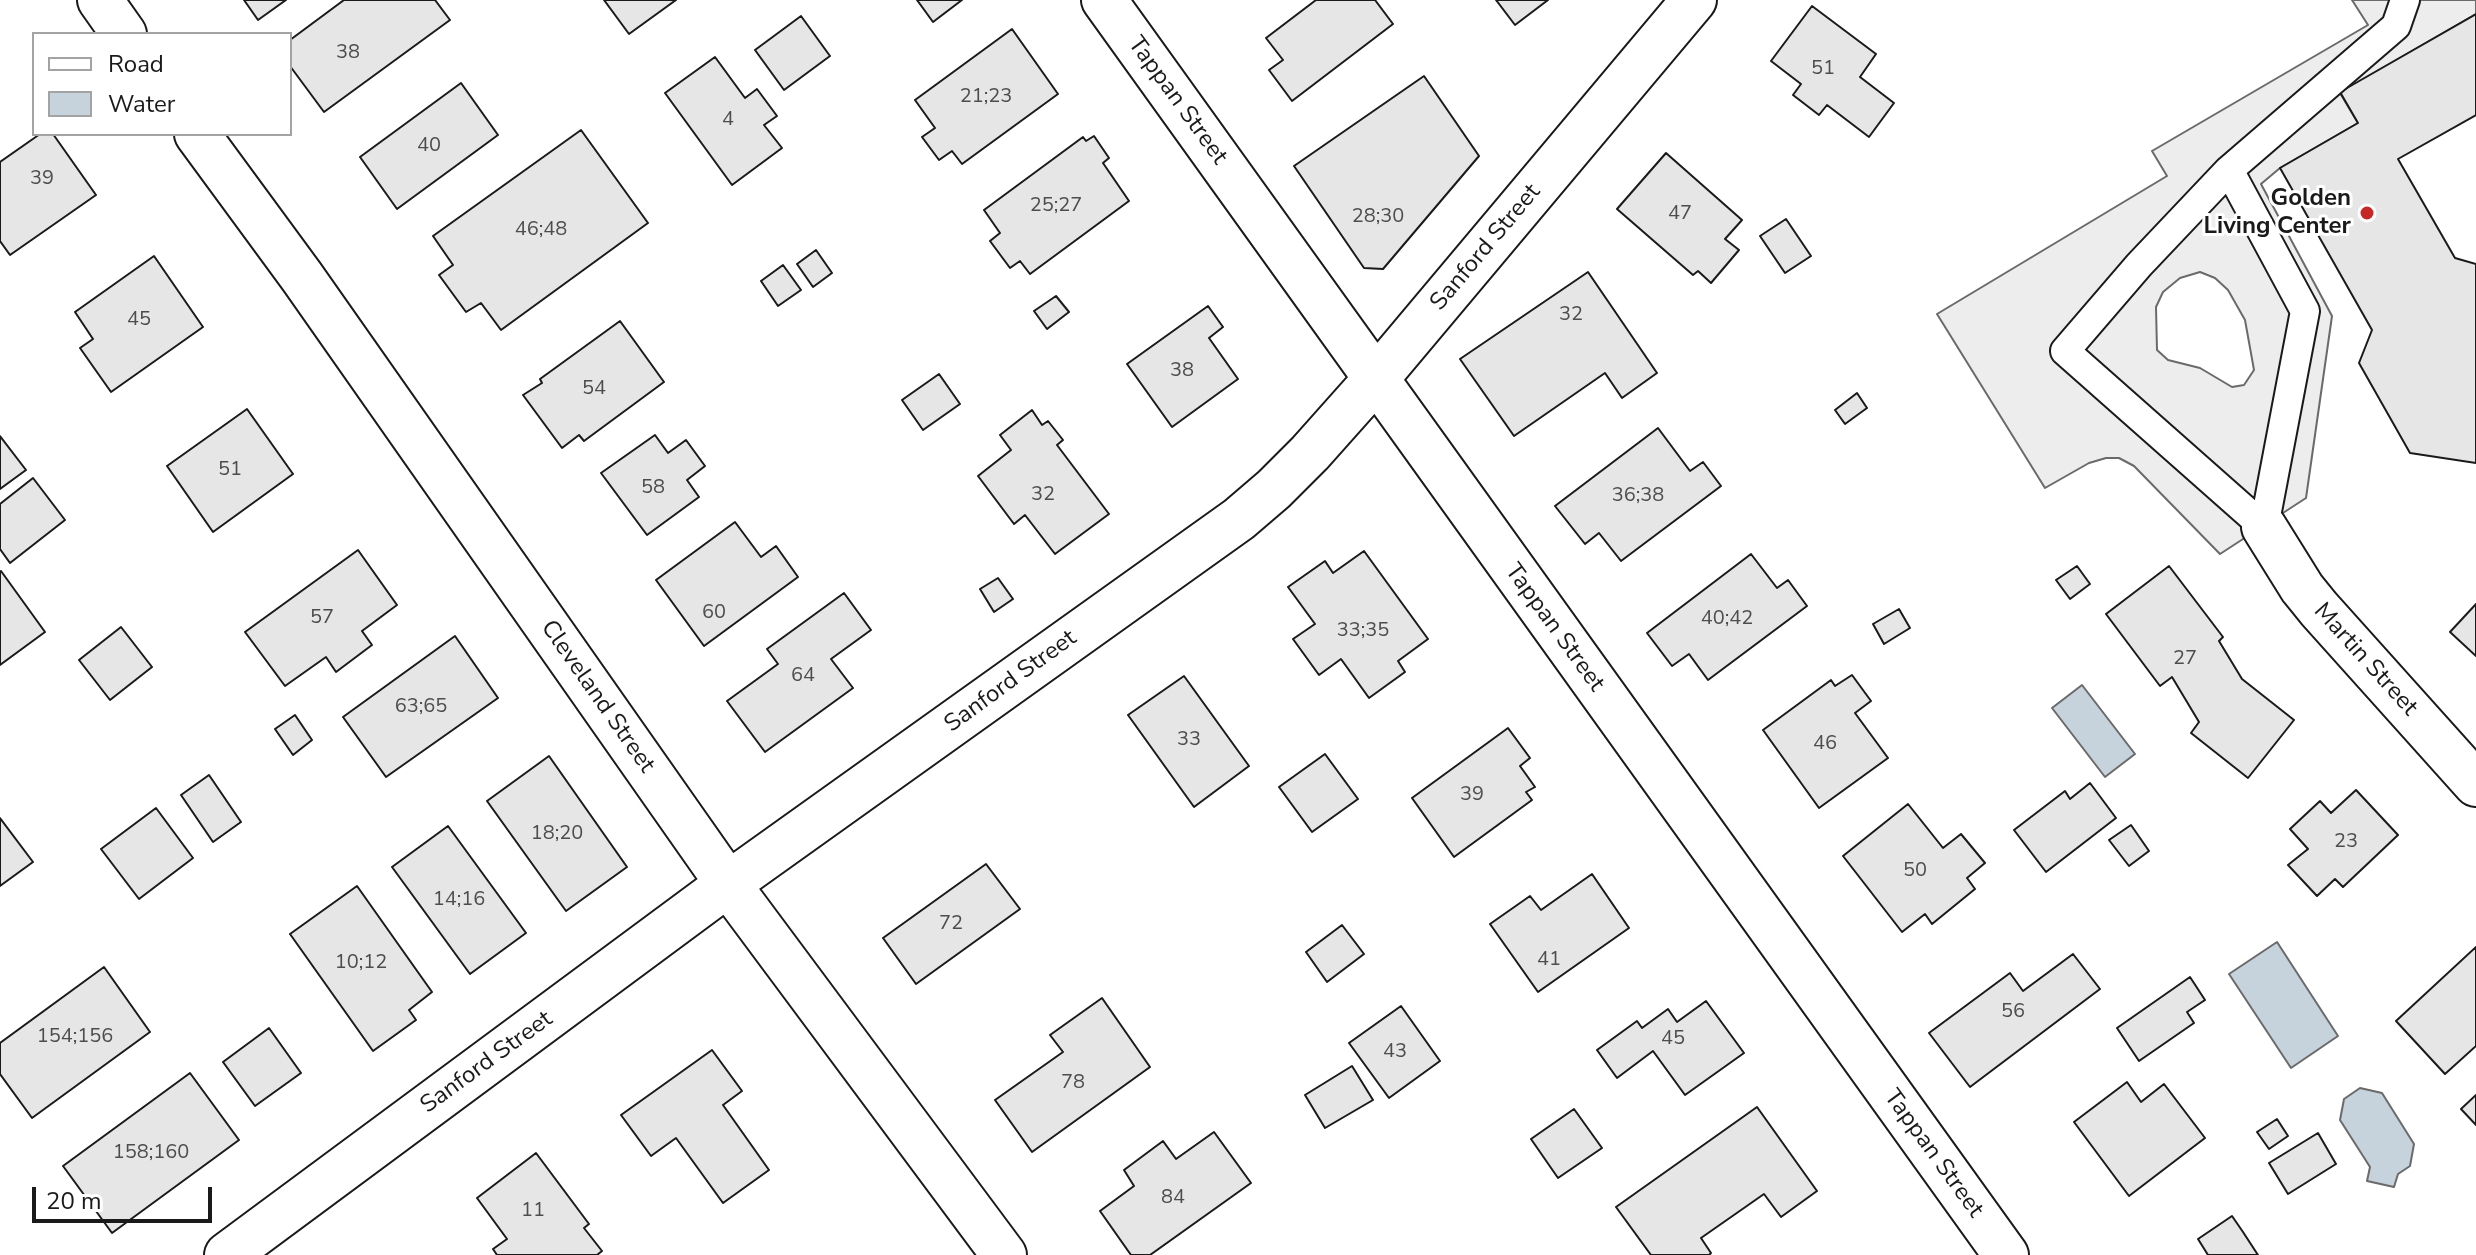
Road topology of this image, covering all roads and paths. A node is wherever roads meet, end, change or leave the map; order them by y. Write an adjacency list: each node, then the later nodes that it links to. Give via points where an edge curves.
1 (100, 0): 5 (street)
2 (1104, 0): 8 (street, Tappan Street)
3 (1694, 0): 8 (street, Sanford Street)
4 (2405, 0): 7 (lane, via 2396,26)
5 (123, 32)
6 (198, 136): 11 (street, Cleveland Street)
7 (2229, 170): 9 (lane, via 2305,311); 9 (lane, via 2065,351)
8 (1375, 380): 11 (street, Sanford Street, via 1310,453 1239,519); 14 (street, Tappan Street)
9 (2264, 527): 10 (street, Martin Street, via 2319,609)
10 (2476, 784)
11 (728, 884): 12 (street, Sanford Street); 13 (street, Cleveland Street)
12 (227, 1255)
13 (1004, 1255)
14 (2006, 1255)

